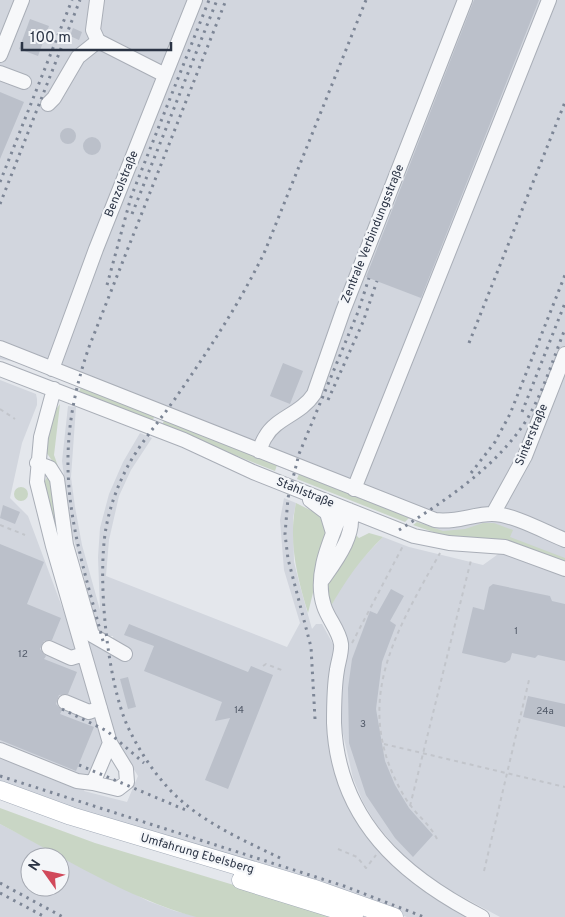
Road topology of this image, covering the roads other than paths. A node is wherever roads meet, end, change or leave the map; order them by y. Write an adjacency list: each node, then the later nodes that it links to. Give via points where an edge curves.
1 (22, 0): 7 (street)
2 (97, 0): 6 (street, via 93,30)
3 (195, 0): 9 (street, Benzolstraße)
4 (465, 0): 17 (street, Zentrale Verbindungsstraße, via 343,311 314,394 302,409 273,427)
5 (549, 0): 19 (street)
6 (98, 41): 9 (street); 11 (street, via 78,57)
7 (0, 54)
8 (0, 73): 10 (street)
9 (165, 75): 15 (street, Benzolstraße)
10 (24, 82)
11 (48, 104)
12 (0, 348): 15 (street)
13 (565, 354): 22 (street, Sinterstraße, via 525,456)
14 (0, 369): 16 (street, Stahlstraße)
15 (52, 369): 17 (street)
16 (54, 389): 18 (street); 20 (street, Stahlstraße, via 184,440)
17 (259, 451): 19 (street)
18 (37, 463): 28 (street, via 42,504); 29 (street, via 50,468 57,479 66,545 92,635)
19 (354, 488): 22 (street, via 435,520 456,521)
20 (298, 490): 21 (street, Stahlstraße); 24 (street, via 327,513)
21 (346, 509): 23 (street, Stahlstraße); 24 (street)
22 (494, 514): 25 (street)
23 (388, 526): 24 (street, via 366,526); 26 (street, Stahlstraße, via 427,540 505,547)
24 (339, 537): 39 (street, via 334,564 321,581 324,608 341,644 334,698 334,725 340,762 368,827 401,866 428,886)
25 (565, 540)
26 (565, 569)
27 (49, 648): 28 (street, via 71,658)
28 (84, 654): 31 (street)
29 (125, 654)
30 (65, 702): 31 (street, via 89,712)
31 (100, 708): 32 (street)
32 (110, 743): 34 (street); 34 (street, via 126,769 126,782 123,787 112,790)
33 (0, 750): 34 (street, via 77,781)
34 (92, 783)
35 (0, 790): 38 (main road, Umfahrung Ebelsberg, via 80,819 312,888)
36 (0, 803): 37 (main road, Umfahrung Ebelsberg, via 129,847)
37 (359, 917)
38 (394, 917)
39 (482, 917)

